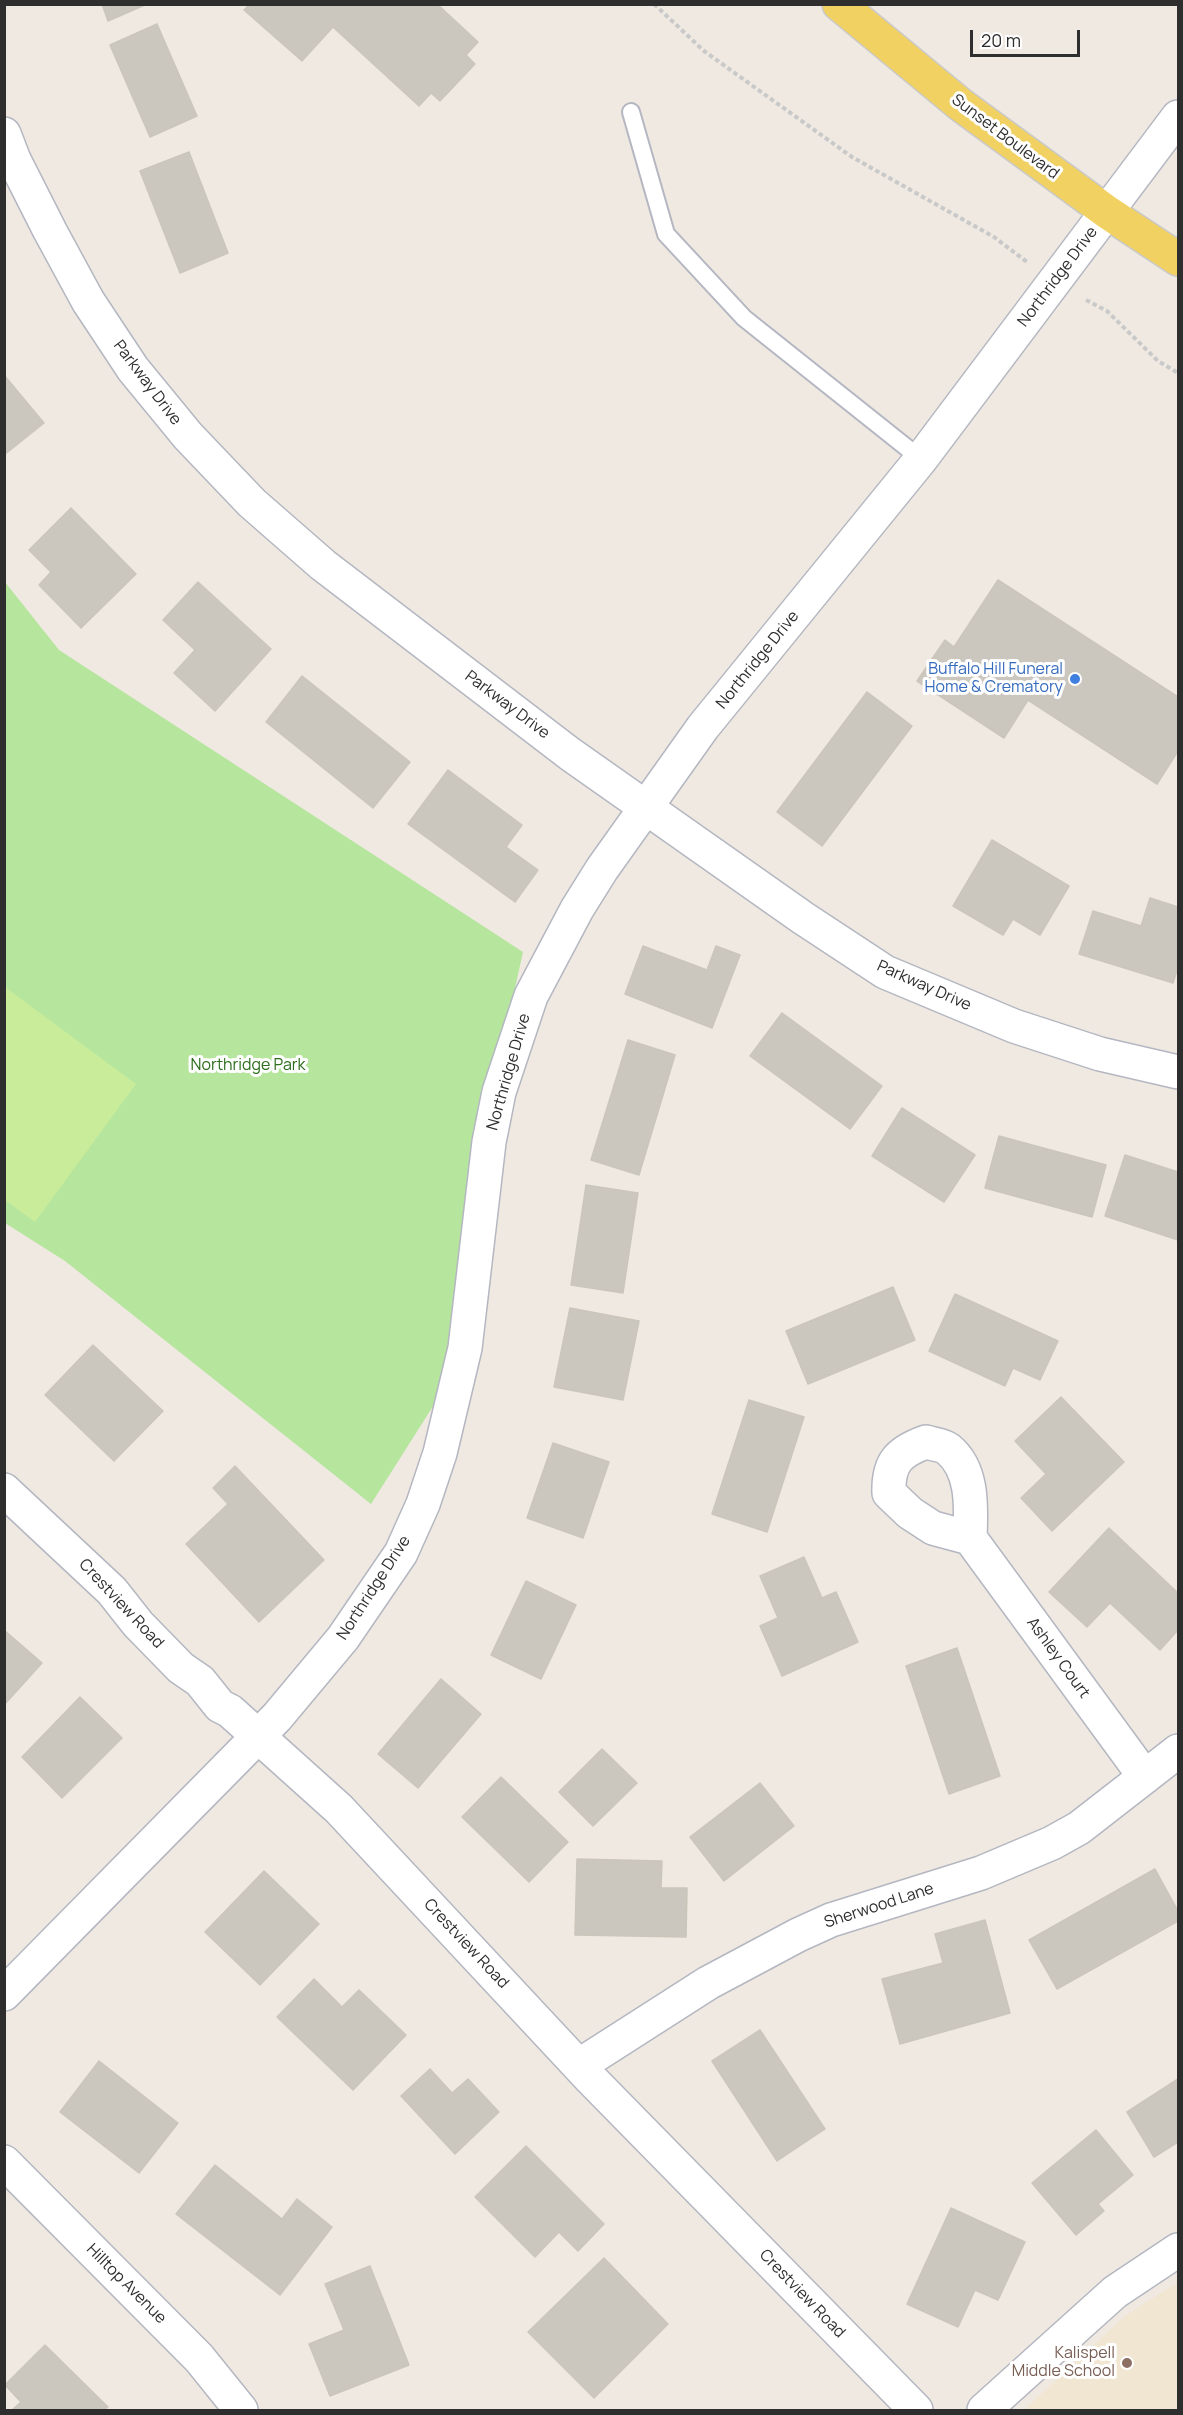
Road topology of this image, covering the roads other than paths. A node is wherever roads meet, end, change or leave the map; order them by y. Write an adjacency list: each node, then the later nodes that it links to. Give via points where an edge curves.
1 (840, 4): 5 (main road, Sunset Boulevard, via 961,105)
2 (631, 112): 7 (lane, via 666,234 744,318)
3 (1179, 117): 5 (street, Northridge Drive)
4 (4, 134): 8 (street, Parkway Drive, via 87,301 133,369 188,436 252,503 322,566)
5 (1107, 212): 6 (main road, Sunset Boulevard); 7 (street, Northridge Drive)
6 (1179, 259)
7 (921, 459): 8 (street, Northridge Drive, via 703,727)
8 (646, 806): 9 (street, Parkway Drive, via 885,972 1014,1026 1100,1054); 12 (street, Northridge Drive, via 578,909 531,996 499,1092 489,1142 465,1348 423,1504 400,1553 343,1638)
9 (1179, 1072)
10 (4, 1490): 12 (street, Crestview Road, via 112,1592 138,1624 181,1668 200,1681 220,1706)
11 (970, 1538): 14 (street, Ashley Court)
12 (258, 1736): 15 (street, Northridge Drive); 16 (street, Crestview Road, via 339,1809)
13 (1179, 1751): 14 (street, Sherwood Lane)
14 (1145, 1777): 16 (street, Sherwood Lane, via 1080,1828 1052,1843 981,1873 831,1920 798,1935 708,1983)
15 (4, 1994)
16 (580, 2065): 20 (street, Crestview Road)
17 (4, 2162): 19 (street, Hilltop Avenue, via 199,2358)
18 (1179, 2250): 21 (street, via 1115,2292)
19 (241, 2410)
20 (916, 2410)
21 (984, 2410)

